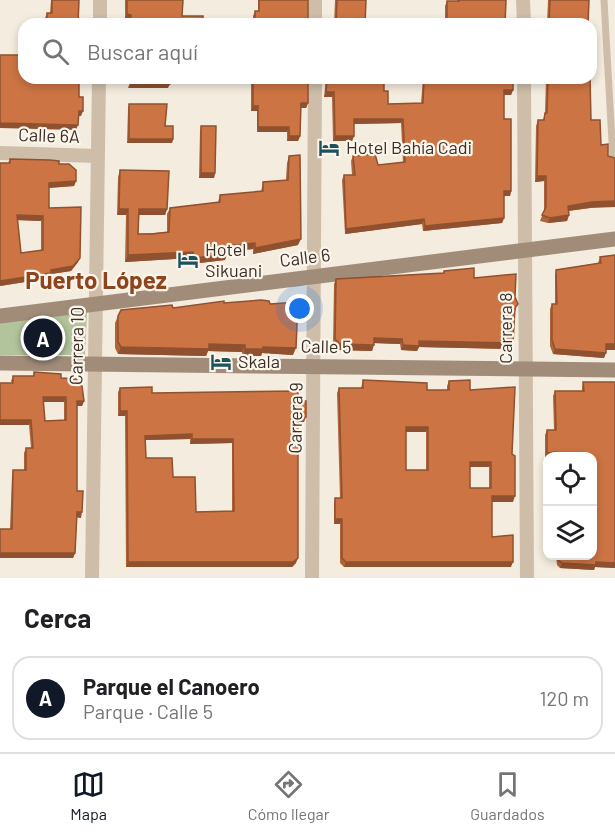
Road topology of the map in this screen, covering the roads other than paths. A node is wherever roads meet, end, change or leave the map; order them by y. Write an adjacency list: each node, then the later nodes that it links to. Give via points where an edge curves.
1 (100, 0): 5 (street)
2 (315, 0): 6 (street)
3 (524, 0): 7 (street)
4 (604, 0): 13 (lane)
5 (100, 18)
6 (315, 18)
7 (524, 18)
8 (99, 84): 12 (street, Carrera 10)
9 (315, 84): 16 (street, Carrera 9)
10 (524, 84): 15 (street, Carrera 8)
11 (0, 153): 12 (street, Calle 6A)
12 (98, 156): 17 (street, Carrera 10)
13 (613, 159)
14 (615, 239): 15 (street, Calle 6)
15 (524, 251): 16 (street, Calle 6); 22 (street, Carrera 8)
16 (315, 277): 17 (street, Calle 6); 21 (street, Carrera 9)
17 (96, 304): 18 (street, Calle 6); 20 (street, Carrera 10)
18 (0, 316)
19 (0, 363): 20 (street, Calle 5)
20 (95, 364): 21 (street, Calle 5); 24 (street, Carrera 10)
21 (314, 366): 22 (street, Calle 5); 25 (street, Carrera 9)
22 (525, 369): 23 (street, Calle 5); 26 (street, Carrera 8)
23 (615, 370)
24 (92, 578)
25 (312, 578)
26 (527, 578)

